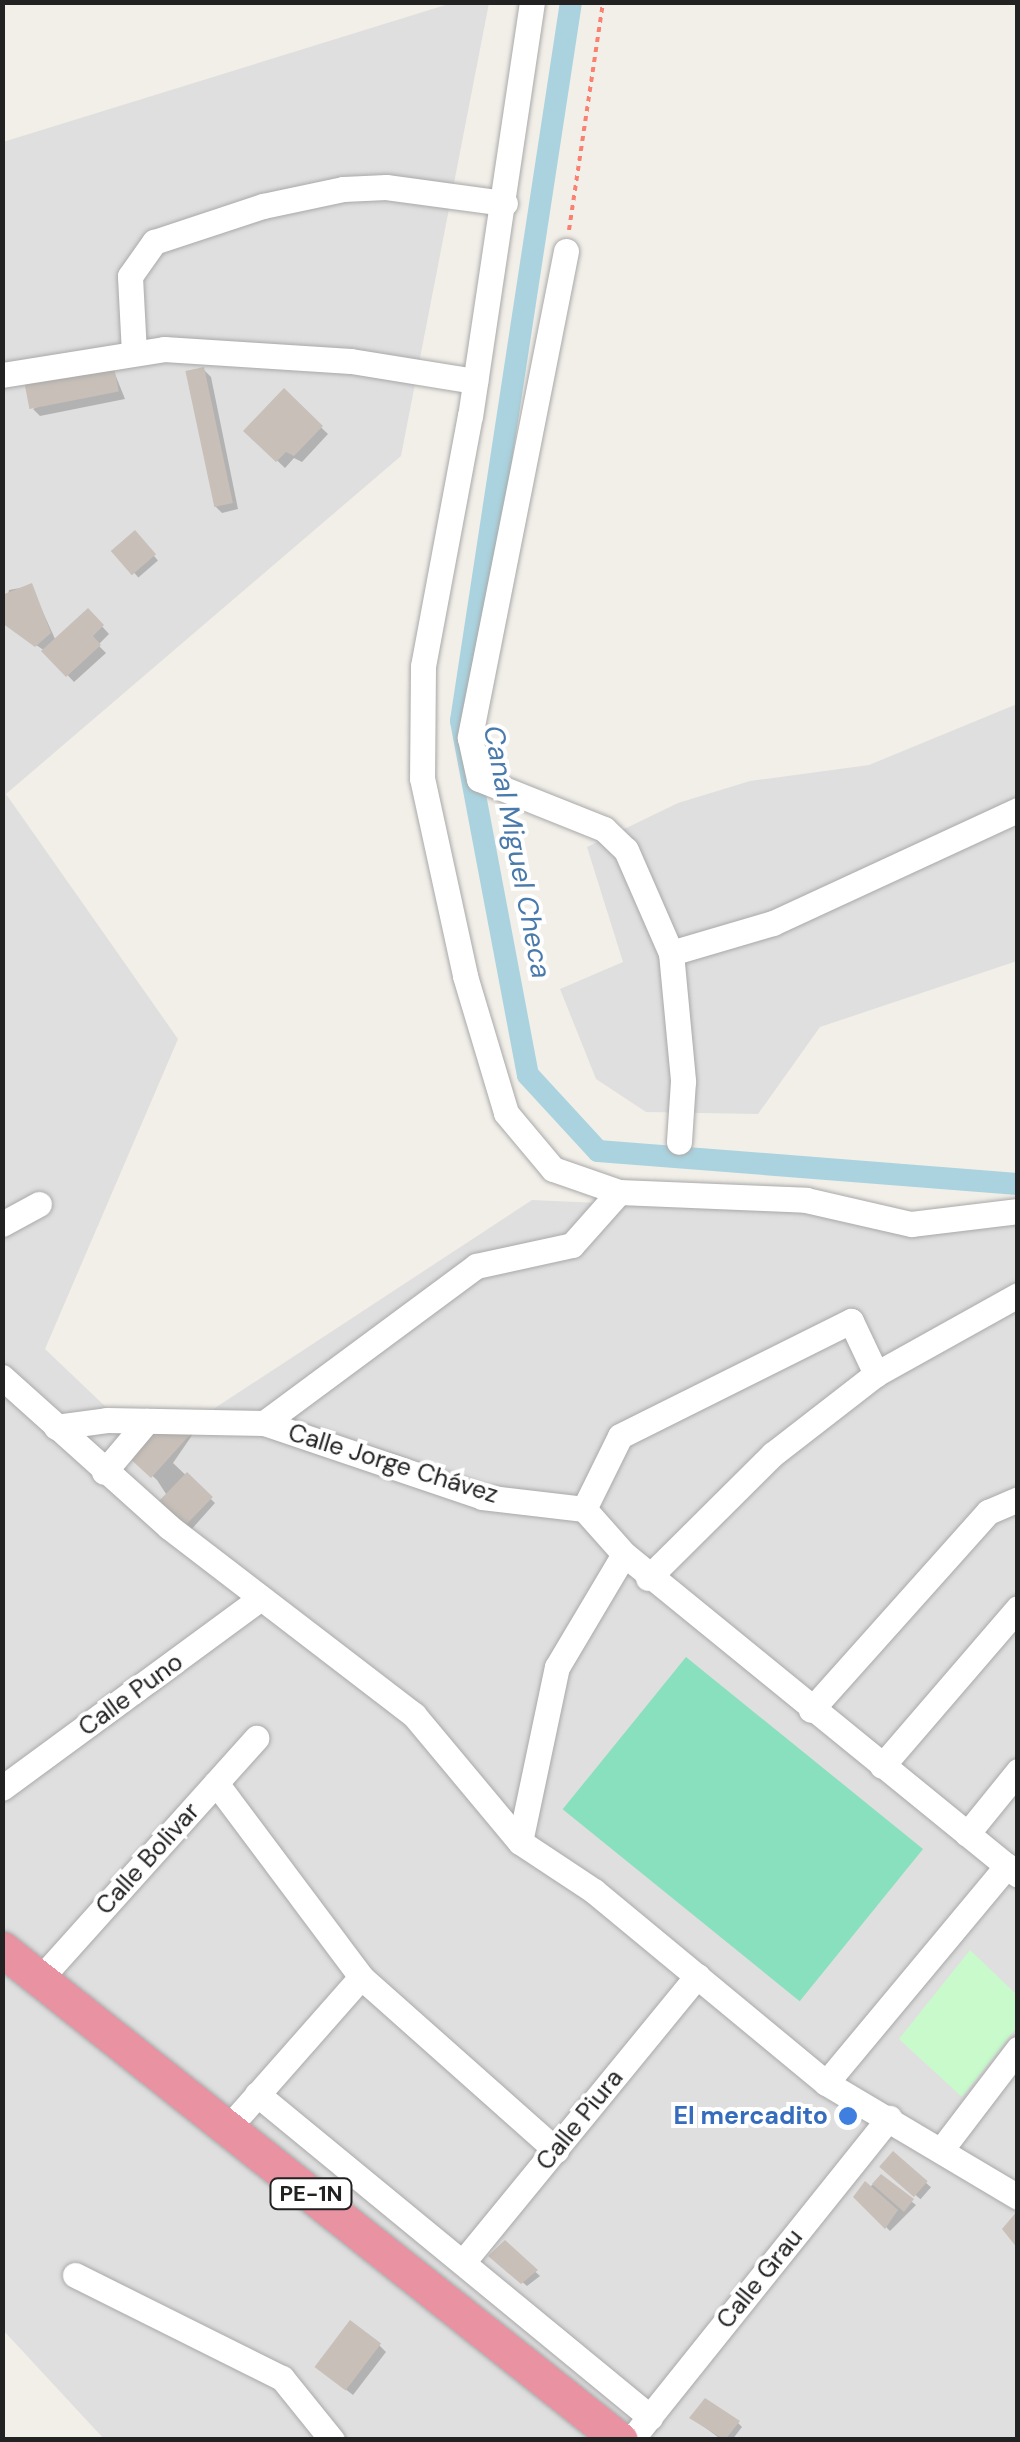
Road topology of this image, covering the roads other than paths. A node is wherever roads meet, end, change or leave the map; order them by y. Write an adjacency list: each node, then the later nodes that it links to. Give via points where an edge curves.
1 (532, 2): 2 (street)
2 (505, 203): 4 (street, via 386,187 343,189 262,206 154,242 130,276); 6 (street)
3 (566, 250): 8 (street, via 470,738 479,779 604,829 626,850)
4 (134, 353): 5 (street); 6 (street, via 164,348 351,361)
5 (2, 375)
6 (476, 381): 10 (street, via 423,666 422,778 465,976 506,1113 553,1169)
7 (1018, 810): 8 (street, via 773,923)
8 (671, 954): 9 (street)
9 (680, 1142)
10 (619, 1192): 12 (street, via 806,1200 911,1224); 19 (street, via 572,1245 476,1266)
11 (40, 1204): 13 (street)
12 (1018, 1211)
13 (2, 1224)
14 (1018, 1295): 15 (street)
15 (876, 1374): 23 (street, via 850,1321 620,1436); 25 (street, via 773,1454)
16 (2, 1378): 20 (street)
17 (107, 1420): 18 (street, Calle Jorge Chávez); 20 (street, Calle Jorge Chávez); 21 (street, via 89,1439)
18 (147, 1421): 19 (street, Calle Jorge Chávez); 21 (street)
19 (264, 1423): 23 (street, Calle Jorge Chávez, via 482,1497)
20 (56, 1428): 21 (street)
21 (98, 1466): 26 (street)
22 (1018, 1499): 28 (street, via 988,1512)
23 (584, 1509): 24 (street)
24 (624, 1554): 25 (street); 35 (street, via 557,1667)
25 (648, 1578): 28 (street)
26 (258, 1600): 33 (street, Calle Puno); 35 (street, via 414,1714)
27 (1018, 1608): 30 (street)
28 (812, 1710): 30 (street)
29 (256, 1738): 32 (street, Calle Bolivar)
30 (882, 1766): 34 (street)
31 (1018, 1771): 34 (street)
32 (216, 1783): 39 (street); 40 (street, Calle Bolivar)
33 (2, 1788)
34 (966, 1834): 36 (street)
35 (520, 1842): 38 (street, via 594,1891)
36 (1012, 1871): 42 (street)
37 (2, 1949): 40 (highway, PE-1N)
38 (697, 1976): 42 (street); 46 (street, Calle Piura)
39 (361, 1977): 43 (street); 46 (street)
40 (40, 1979): 45 (highway, PE-1N)
41 (1018, 2050): 47 (street)
42 (826, 2083): 44 (street)
43 (258, 2094): 45 (street); 49 (street)
44 (889, 2118): 47 (street); 51 (street, Calle Grau)
45 (228, 2128): 53 (highway, PE-1N)
46 (556, 2150): 49 (street, Calle Piura)
47 (941, 2150): 48 (street)
48 (1018, 2197)
49 (462, 2262): 51 (street)
50 (75, 2275): 52 (street, via 282,2378)
51 (650, 2417): 54 (street, Calle Grau)
52 (332, 2440)
53 (620, 2440)
54 (631, 2440)

